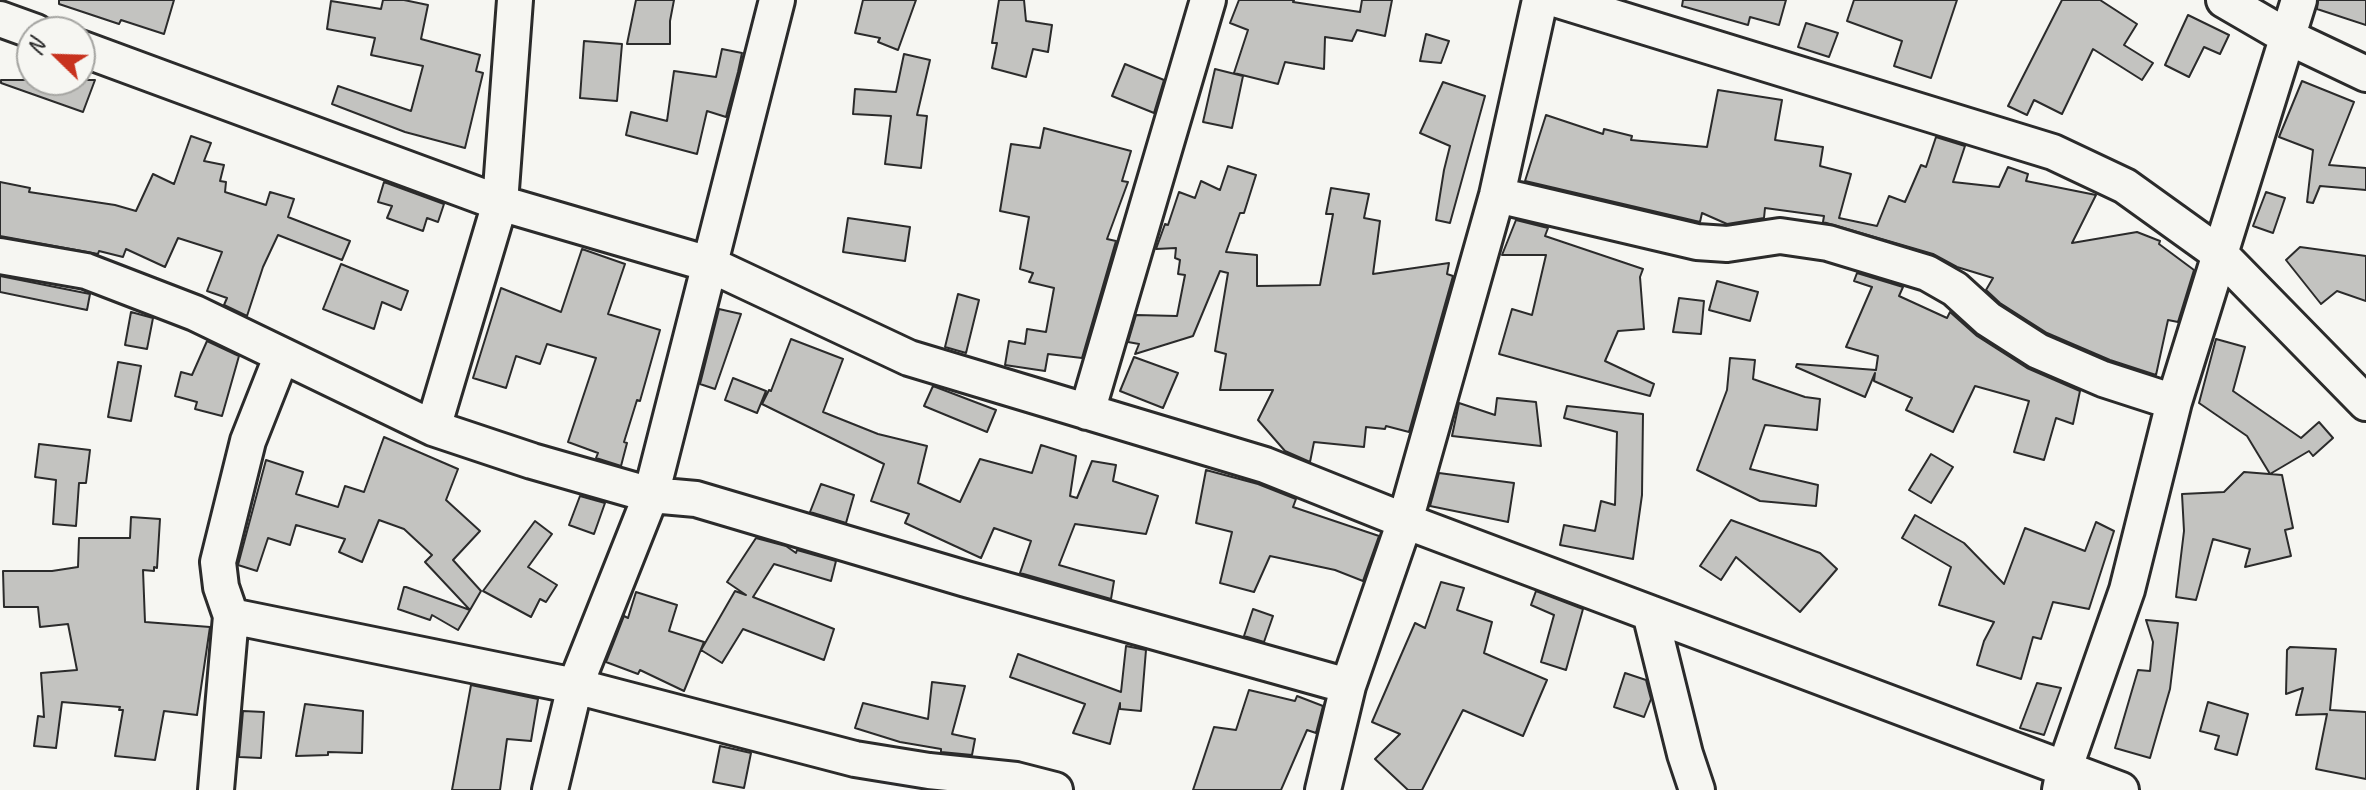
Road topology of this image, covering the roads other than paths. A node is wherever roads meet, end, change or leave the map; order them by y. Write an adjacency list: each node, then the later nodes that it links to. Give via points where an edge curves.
1 (515, 0): 12 (street)
2 (777, 0): 15 (street)
3 (1208, 0): 19 (street)
4 (1540, 0): 11 (street)
5 (1558, 0): 13 (street, via 2053,152 2125,186)
6 (2224, 0): 8 (street)
7 (2299, 0): 8 (street)
8 (2286, 36): 10 (street); 13 (street)
9 (96, 54): 12 (street)
10 (2366, 74)
11 (1497, 195): 17 (street, via 1697,242 1727,244 1780,236 1828,243 1899,264 1955,289 1988,319 2038,351); 22 (street)
12 (500, 203): 15 (street); 20 (street)
13 (2221, 255): 17 (street); 18 (street)
14 (0, 256): 16 (street, via 86,271 195,313)
15 (709, 264): 19 (street, via 909,358); 21 (street)
16 (282, 355): 20 (street); 24 (street, via 248,441 218,562)
17 (2174, 402): 27 (street, via 2127,590)
18 (2366, 403)
19 (1087, 412): 22 (street, via 1265,465)
20 (433, 428): 21 (street)
21 (651, 495): 25 (street); 26 (street, via 696,499)
22 (1405, 521): 23 (street); 26 (street)
23 (1650, 613): 27 (street); 32 (street)
24 (231, 616): 25 (street); 28 (street)
25 (575, 686): 29 (street); 30 (street, via 855,759)
26 (1348, 686): 31 (street)
27 (2062, 780): 33 (street)
28 (216, 790)
29 (550, 790)
30 (1055, 790)
31 (1323, 790)
32 (1697, 790)
33 (2121, 790)

